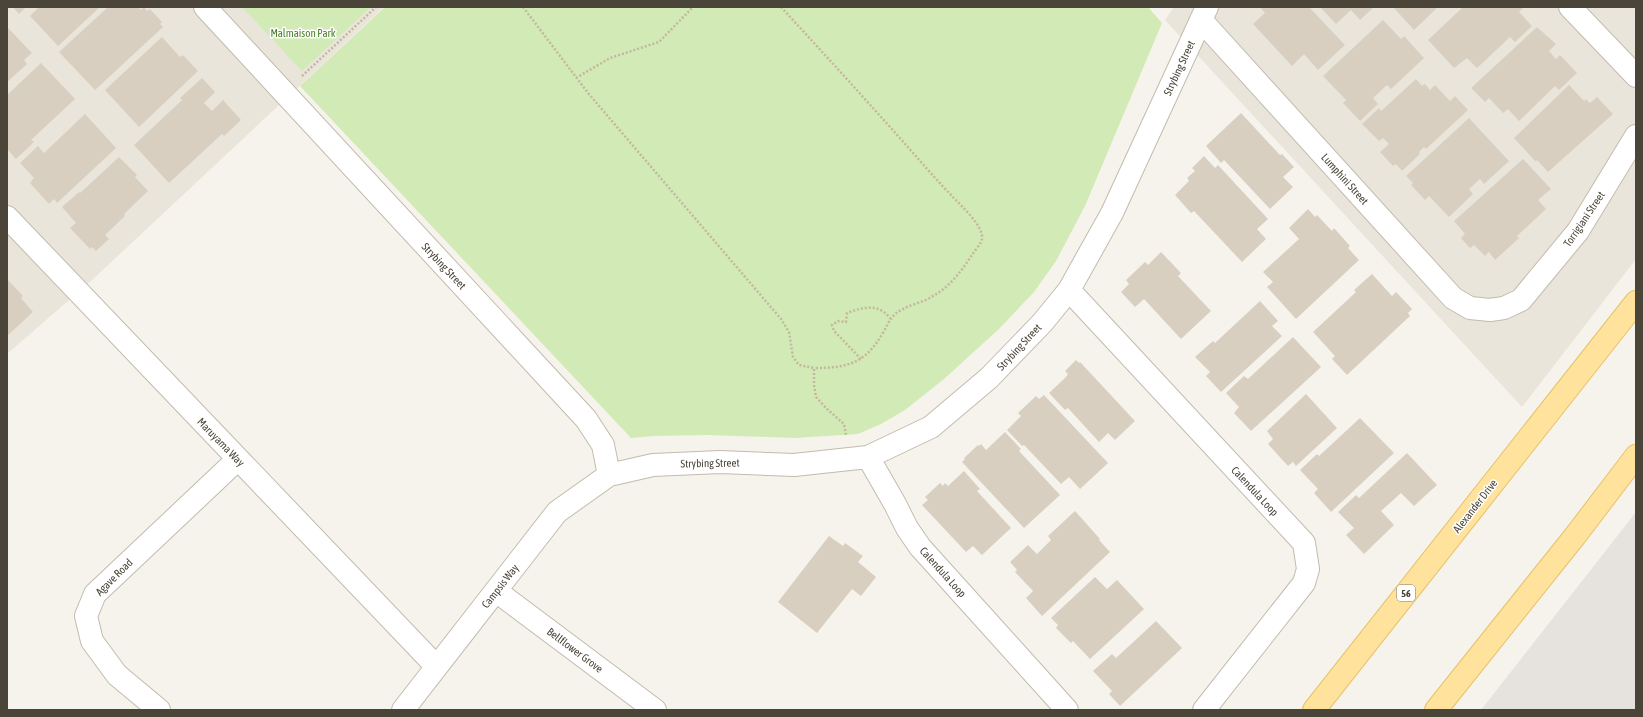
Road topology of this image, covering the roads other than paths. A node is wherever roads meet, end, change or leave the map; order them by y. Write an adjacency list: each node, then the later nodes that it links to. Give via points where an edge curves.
1 (1570, 7): 4 (street)
2 (211, 9): 13 (street, Strybing Street, via 586,419 603,445)
3 (1204, 14): 7 (street, Strybing Street, via 1112,213); 9 (street, Lumphini Street, via 1453,298 1470,308)
4 (1636, 76)
5 (1636, 136): 9 (street, Torrigiani Street, via 1578,231 1521,300)
6 (7, 217): 12 (street, Maruyama Way)
7 (1069, 290): 11 (street, Strybing Street, via 1043,322 989,378 931,428); 20 (street, Calendula Loop, via 1304,543 1308,569 1304,582)
8 (1636, 302): 21 (main road, Alexander Drive / 56)
9 (1504, 308)
10 (1636, 456): 22 (main road)
11 (868, 457): 13 (street, Strybing Street, via 794,465 720,462 653,465); 19 (street, Calendula Loop, via 920,547)
12 (238, 459): 15 (street, Maruyama Way); 16 (street, Agave Road, via 95,594 86,616 92,641 117,675)
13 (609, 475): 14 (street, Campsis Way, via 557,512)
14 (496, 591): 15 (street, Campsis Way); 18 (street, Bellflower Grove)
15 (436, 666): 17 (street, Campsis Way)
16 (159, 710)
17 (403, 710)
18 (655, 710)
19 (1067, 710)
20 (1204, 710)
21 (1314, 710)
22 (1436, 710)

